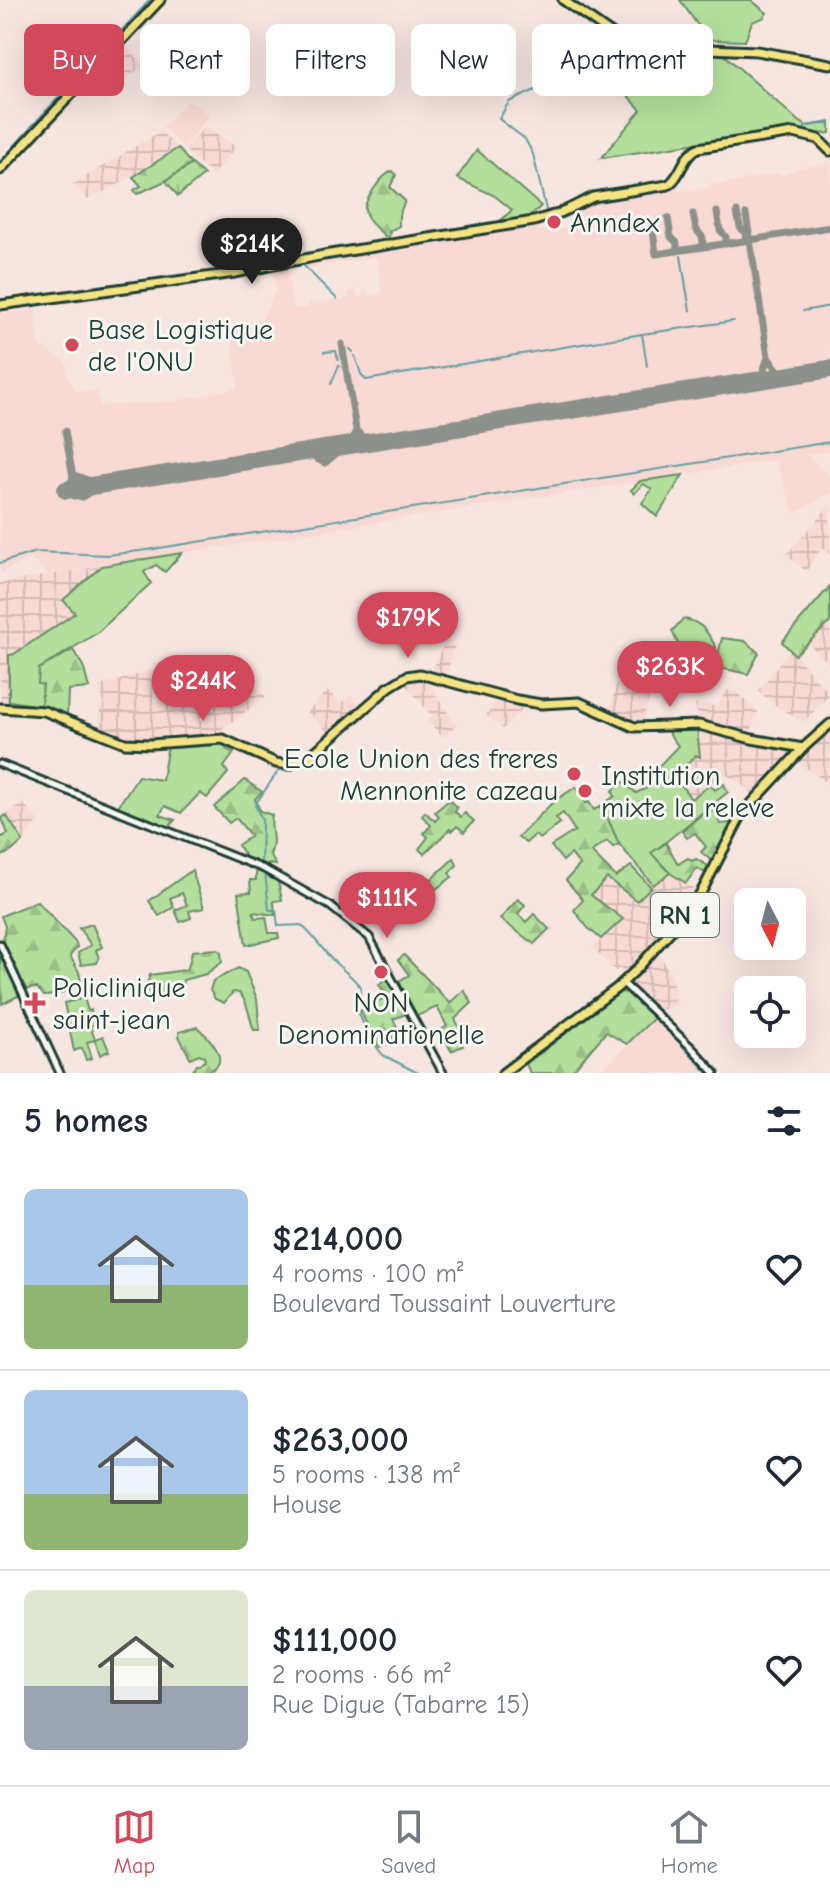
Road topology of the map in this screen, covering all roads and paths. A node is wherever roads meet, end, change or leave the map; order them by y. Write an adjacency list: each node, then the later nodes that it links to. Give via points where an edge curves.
1 (158, 0): 5 (main road)
2 (566, 0): 3 (main road, via 636,46 757,51)
3 (830, 62)
4 (828, 143): 6 (main road, via 784,134 698,148 668,185 593,197 534,221 235,273)
5 (0, 168)
6 (0, 305)
7 (0, 708): 9 (main road, via 44,711 125,743 219,738 289,765 309,757 389,687 420,674 517,700 579,702 634,727 695,725)
8 (830, 724): 9 (main road, RN 1)
9 (803, 748): 12 (main road, RN 1, via 735,824 690,909)
10 (0, 764): 14 (street, via 265,870 330,906 369,937)
11 (0, 944): 13 (street)
12 (623, 983): 15 (main road, RN 1); 16 (street)
13 (60, 1073)
14 (443, 1073)
15 (503, 1073)
16 (715, 1073)

